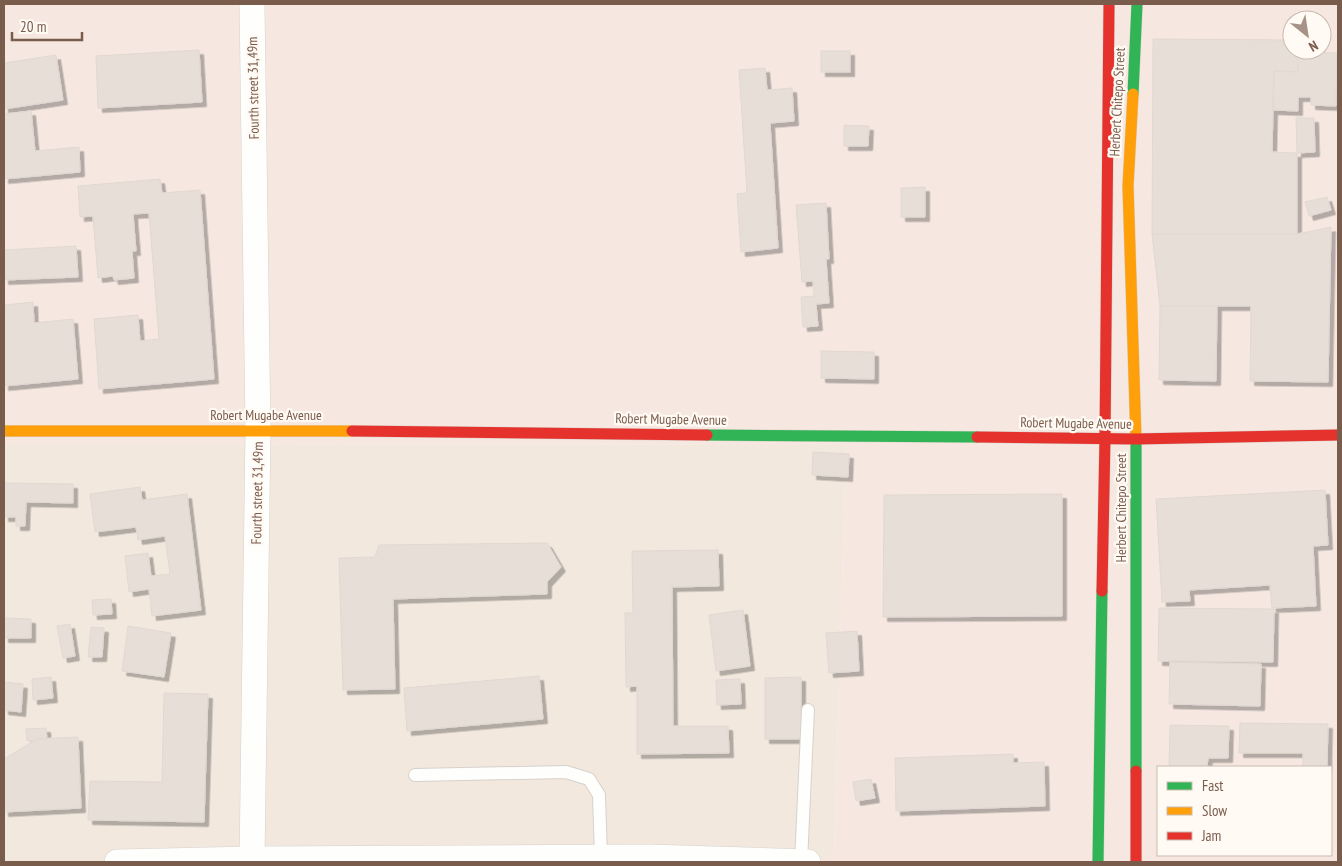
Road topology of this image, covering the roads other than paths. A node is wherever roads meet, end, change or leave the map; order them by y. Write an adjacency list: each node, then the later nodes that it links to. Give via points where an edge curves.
1 (252, 4): 4 (street, Fourth street 31,49m)
2 (1108, 4): 7 (main road, Herbert Chitepo Street)
3 (1137, 4): 8 (main road, Herbert Chitepo Street, via 1128,186)
4 (258, 430): 5 (main road, Robert Mugabe Avenue); 7 (main road, Robert Mugabe Avenue); 13 (street, Fourth street 31,49m)
5 (4, 431)
6 (1338, 435): 8 (main road, Robert Mugabe Avenue)
7 (1105, 438): 8 (main road, Robert Mugabe Avenue); 16 (main road, Herbert Chitepo Street)
8 (1136, 439): 17 (main road, Herbert Chitepo Street)
9 (808, 710): 15 (lane)
10 (415, 775): 11 (lane, via 566,772 589,780 599,795)
11 (602, 858): 12 (street); 13 (street)
12 (648, 860): 15 (street)
13 (252, 861): 14 (street)
14 (117, 862)
15 (805, 862)
16 (1098, 862)
17 (1136, 862)

